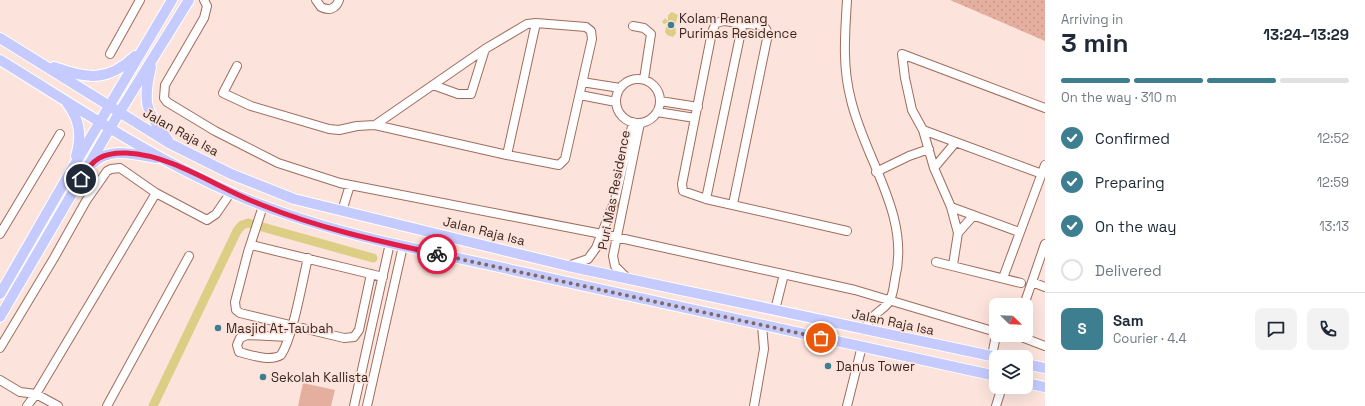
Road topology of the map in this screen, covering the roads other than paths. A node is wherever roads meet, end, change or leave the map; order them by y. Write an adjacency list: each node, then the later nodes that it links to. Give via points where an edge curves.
1 (140, 0): 14 (street)
2 (172, 0): 12 (main road)
3 (189, 0): 15 (main road)
4 (204, 0): 50 (street, via 207,6 204,18 165,85 164,98 167,102 215,131 278,163)
5 (316, 0): 6 (street, via 321,7 329,10 336,6)
6 (339, 0)
7 (847, 0): 48 (street, via 845,76 859,128)
8 (743, 22): 28 (street, via 724,21 716,24 712,32); 53 (street); 54 (street, via 763,26 768,34)
9 (536, 23): 13 (street, via 527,24); 20 (street, via 590,28 592,39); 42 (street)
10 (632, 26): 19 (street, via 644,28 651,34)
11 (0, 38): 17 (main road, Jalan Raja Isa)
12 (144, 46): 17 (main road, via 120,70 101,76 81,76); 27 (main road)
13 (485, 49): 21 (street); 21 (street, via 471,94 458,94)
14 (110, 54)
15 (154, 56): 31 (main road); 39 (main road, via 146,88 146,104)
16 (0, 60): 24 (main road)
17 (38, 61): 27 (main road, Jalan Raja Isa)
18 (237, 66): 35 (street, via 223,93 251,106 335,130)
19 (644, 79): 22 (street, via 626,82); 25 (street, via 656,87)
20 (582, 82): 22 (street); 23 (street)
21 (433, 84): 35 (street)
22 (620, 88): 26 (street)
23 (580, 95): 26 (street); 42 (street, via 562,163 554,164)
24 (64, 99): 33 (main road); 47 (main road, via 75,114 79,127 78,149)
25 (660, 101): 28 (street); 30 (street)
26 (616, 102): 34 (street, via 619,113)
27 (109, 106): 31 (main road, Jalan Raja Isa); 33 (main road)
28 (698, 107): 32 (street)
29 (1045, 108): 37 (street, via 902,54 912,110)
30 (657, 112): 32 (street); 34 (street, via 650,119)
31 (119, 113): 36 (main road); 39 (main road, Jalan Raja Isa)
32 (695, 118): 53 (street, via 682,188 686,193)
33 (100, 121): 36 (main road); 47 (main road)
34 (636, 123): 63 (street, Puri Mas Residence, via 615,200); 64 (street, Puri Mas Residence, via 624,207)
35 (375, 125): 42 (street)
36 (112, 127): 43 (main road); 45 (main road)
37 (923, 130): 40 (street); 41 (street)
38 (60, 134): 62 (street)
39 (170, 143): 57 (main road, Jalan Raja Isa, via 272,192)
40 (955, 143): 46 (street); 49 (street)
41 (929, 149): 46 (street); 48 (street)
42 (507, 155)
43 (165, 160): 45 (main road, via 128,153 109,154 101,156); 51 (main road)
44 (1045, 165): 49 (street)
45 (88, 167): 88 (main road)
46 (934, 168): 56 (street)
47 (72, 169): 83 (main road)
48 (876, 172): 85 (street, via 890,205 898,238 897,272)
49 (1042, 174): 60 (street)
50 (350, 185): 57 (street); 63 (street)
51 (231, 192): 52 (street, via 216,214 207,220); 55 (main road)
52 (156, 193): 99 (street, via 120,168 111,168 107,171 86,201); 107 (street)
53 (706, 199): 54 (street)
54 (733, 204): 59 (street)
55 (263, 206): 65 (main road, via 337,230); 67 (street)
56 (952, 207): 58 (street); 61 (street)
57 (342, 211): 73 (main road, Jalan Raja Isa)
58 (973, 216): 60 (street); 61 (street)
59 (847, 230)
60 (1019, 232): 77 (street)
61 (958, 233): 72 (street)
62 (0, 234)
63 (602, 234): 64 (street); 73 (street, Puri Mas Residence, via 592,256 583,262)
64 (616, 237): 75 (street); 78 (street, Puri Mas Residence, via 614,266)
65 (390, 243): 68 (main road); 76 (street)
66 (1045, 244): 79 (street)
67 (251, 245): 70 (street); 89 (street, via 235,302 236,310)
68 (403, 246): 86 (main road); 95 (street)
69 (190, 256): 111 (street)
70 (308, 258): 74 (street); 89 (street)
71 (936, 262): 72 (street)
72 (953, 265): 77 (street)
73 (568, 266): 78 (main road, Jalan Raja Isa)
74 (371, 274): 76 (street); 89 (street, via 359,330 354,337 344,338)
75 (784, 274): 85 (street, via 855,290); 87 (street)
76 (383, 277): 94 (street)
77 (1003, 278): 80 (street)
78 (628, 279): 82 (main road, Jalan Raja Isa)
79 (1032, 282): 81 (street); 84 (street)
80 (1021, 283)
81 (1045, 287)
82 (693, 293): 86 (main road); 87 (main road, Jalan Raja Isa)
83 (0, 294)
84 (1026, 298)
85 (890, 301): 91 (street); 92 (street)
86 (690, 309): 90 (main road)
87 (775, 310): 91 (main road, Jalan Raja Isa)
88 (0, 317)
89 (292, 325): 93 (street)
90 (762, 325): 97 (main road); 114 (street, via 764,349)
91 (864, 330): 100 (main road, Jalan Raja Isa)
92 (989, 330)
93 (288, 337): 93 (street, via 247,335 240,338 237,345 239,352 277,358 284,352)
94 (368, 338): 95 (street); 112 (street)
95 (381, 341): 113 (street)
96 (1033, 341): 98 (street)
97 (862, 346): 103 (main road); 115 (street)
98 (1045, 346)
99 (0, 348)
100 (989, 356)
101 (1033, 366): 102 (main road)
102 (1043, 368): 105 (main road)
103 (989, 374)
104 (0, 380): 106 (street)
105 (1036, 385)
106 (20, 392): 107 (street); 109 (street)
107 (36, 394): 109 (street); 110 (street)
108 (1000, 394): 116 (street)
109 (28, 406)
110 (58, 406)
111 (107, 406)
112 (354, 406)
113 (367, 406)
114 (754, 406)
115 (847, 406)
116 (996, 406)

